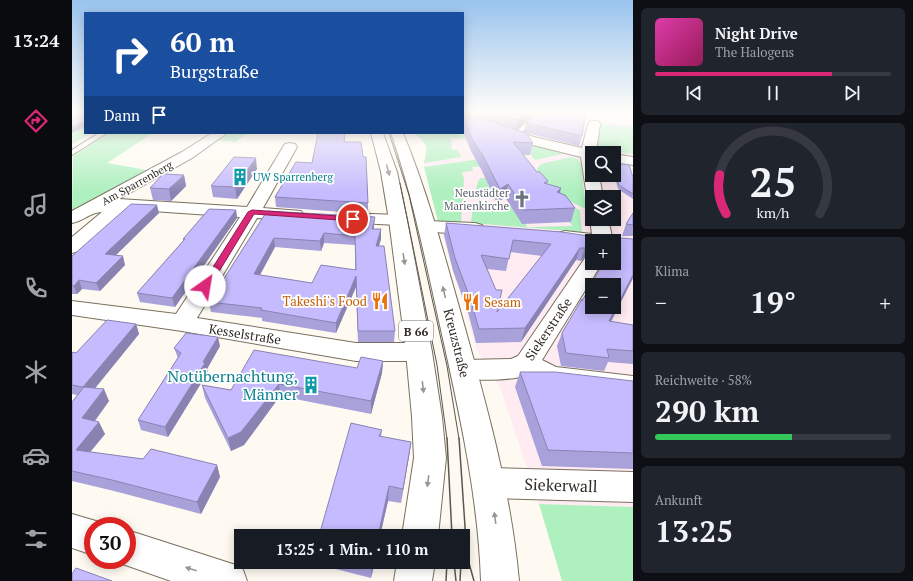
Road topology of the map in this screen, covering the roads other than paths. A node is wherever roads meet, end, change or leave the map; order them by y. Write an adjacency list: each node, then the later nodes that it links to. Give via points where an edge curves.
1 (94, 139): 7 (lane)
2 (211, 139): 9 (street, Am Sparrenberg)
3 (378, 139): 16 (street, B 66, one-way to 16, via 389,172)
4 (399, 139): 17 (street, Kreuzstraße / B 66, via 410,166)
5 (527, 139): 8 (street)
6 (290, 147): 14 (street)
7 (72, 153)
8 (585, 153)
9 (180, 159): 12 (street, via 174,168); 13 (street, Am Sparrenberg)
10 (621, 159): 11 (street)
11 (633, 161)
12 (120, 205): 13 (street); 14 (street); 21 (street)
13 (92, 207): 15 (street, Am Sparrenberg)
14 (252, 212): 16 (street); 24 (street)
15 (72, 218)
16 (398, 220): 25 (street, B 66, one-way to 25)
17 (427, 227): 18 (street); 27 (street, Kreuzstraße / B 66, one-way to 17)
18 (489, 230)
19 (544, 235): 20 (street)
20 (585, 239)
21 (72, 247)
22 (587, 270): 26 (street, Siekerstraße)
23 (72, 308): 24 (street, Kesselstraße)
24 (182, 323): 25 (street, Kesselstraße, via 356,352)
25 (419, 352): 31 (street, B 66, one-way to 31, via 430,458)
26 (527, 363): 27 (street, Siekerstraße, via 515,370); 28 (street, via 551,376)
27 (464, 370): 29 (street, Kreuzstraße / B 66)
28 (633, 386)
29 (490, 483): 30 (street, Siekerwall); 36 (street, Kreuzstraße / B 66, one-way to 29)
30 (633, 487)
31 (421, 529)
32 (72, 531): 33 (street)
33 (84, 534)
34 (136, 551): 37 (street, one-way to 34)
35 (415, 569): 38 (street)
36 (502, 573)
37 (228, 581)
38 (413, 581)

